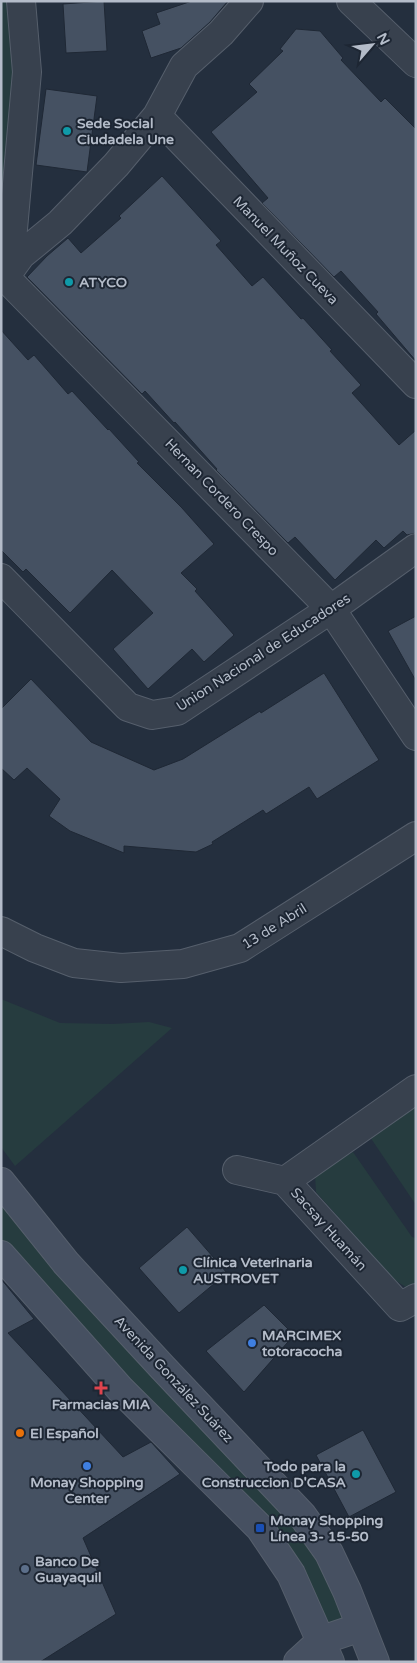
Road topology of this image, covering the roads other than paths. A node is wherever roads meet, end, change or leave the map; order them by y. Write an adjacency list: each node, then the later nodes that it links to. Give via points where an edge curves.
1 (21, 1): 6 (street, via 27,72 13,229)
2 (249, 1): 5 (street, via 221,33 184,66)
3 (351, 1): 4 (street)
4 (416, 63)
5 (157, 116): 6 (street, via 116,165 60,223 21,256); 7 (street, Manuel Muñoz Cueva)
6 (3, 279): 10 (street, Hernan Cordero Crespo)
7 (416, 384)
8 (416, 548): 10 (street, Union Nacional de Educadores)
9 (1, 578): 10 (street, Union Nacional de Educadores, via 128,707 152,715 177,711)
10 (331, 608): 11 (street, Hernan Cordero Crespo)
11 (416, 736)
12 (416, 836): 13 (street, 13 de Abril, via 240,948 183,964 120,968 74,963)
13 (1, 931)
14 (416, 1089): 16 (street, Sacsay Huamán)
15 (237, 1170): 16 (street)
16 (285, 1181): 19 (street, Sacsay Huamán)
17 (1, 1182): 20 (main road, Avenida González Suárez, via 66,1263 302,1515 329,1553)
18 (1, 1255): 21 (main road, via 121,1390 260,1528 291,1574)
19 (408, 1302)
20 (361, 1627): 21 (main road); 23 (main road, Avenida González Suárez)
21 (326, 1651): 22 (main road)
22 (298, 1662)
23 (375, 1662)

